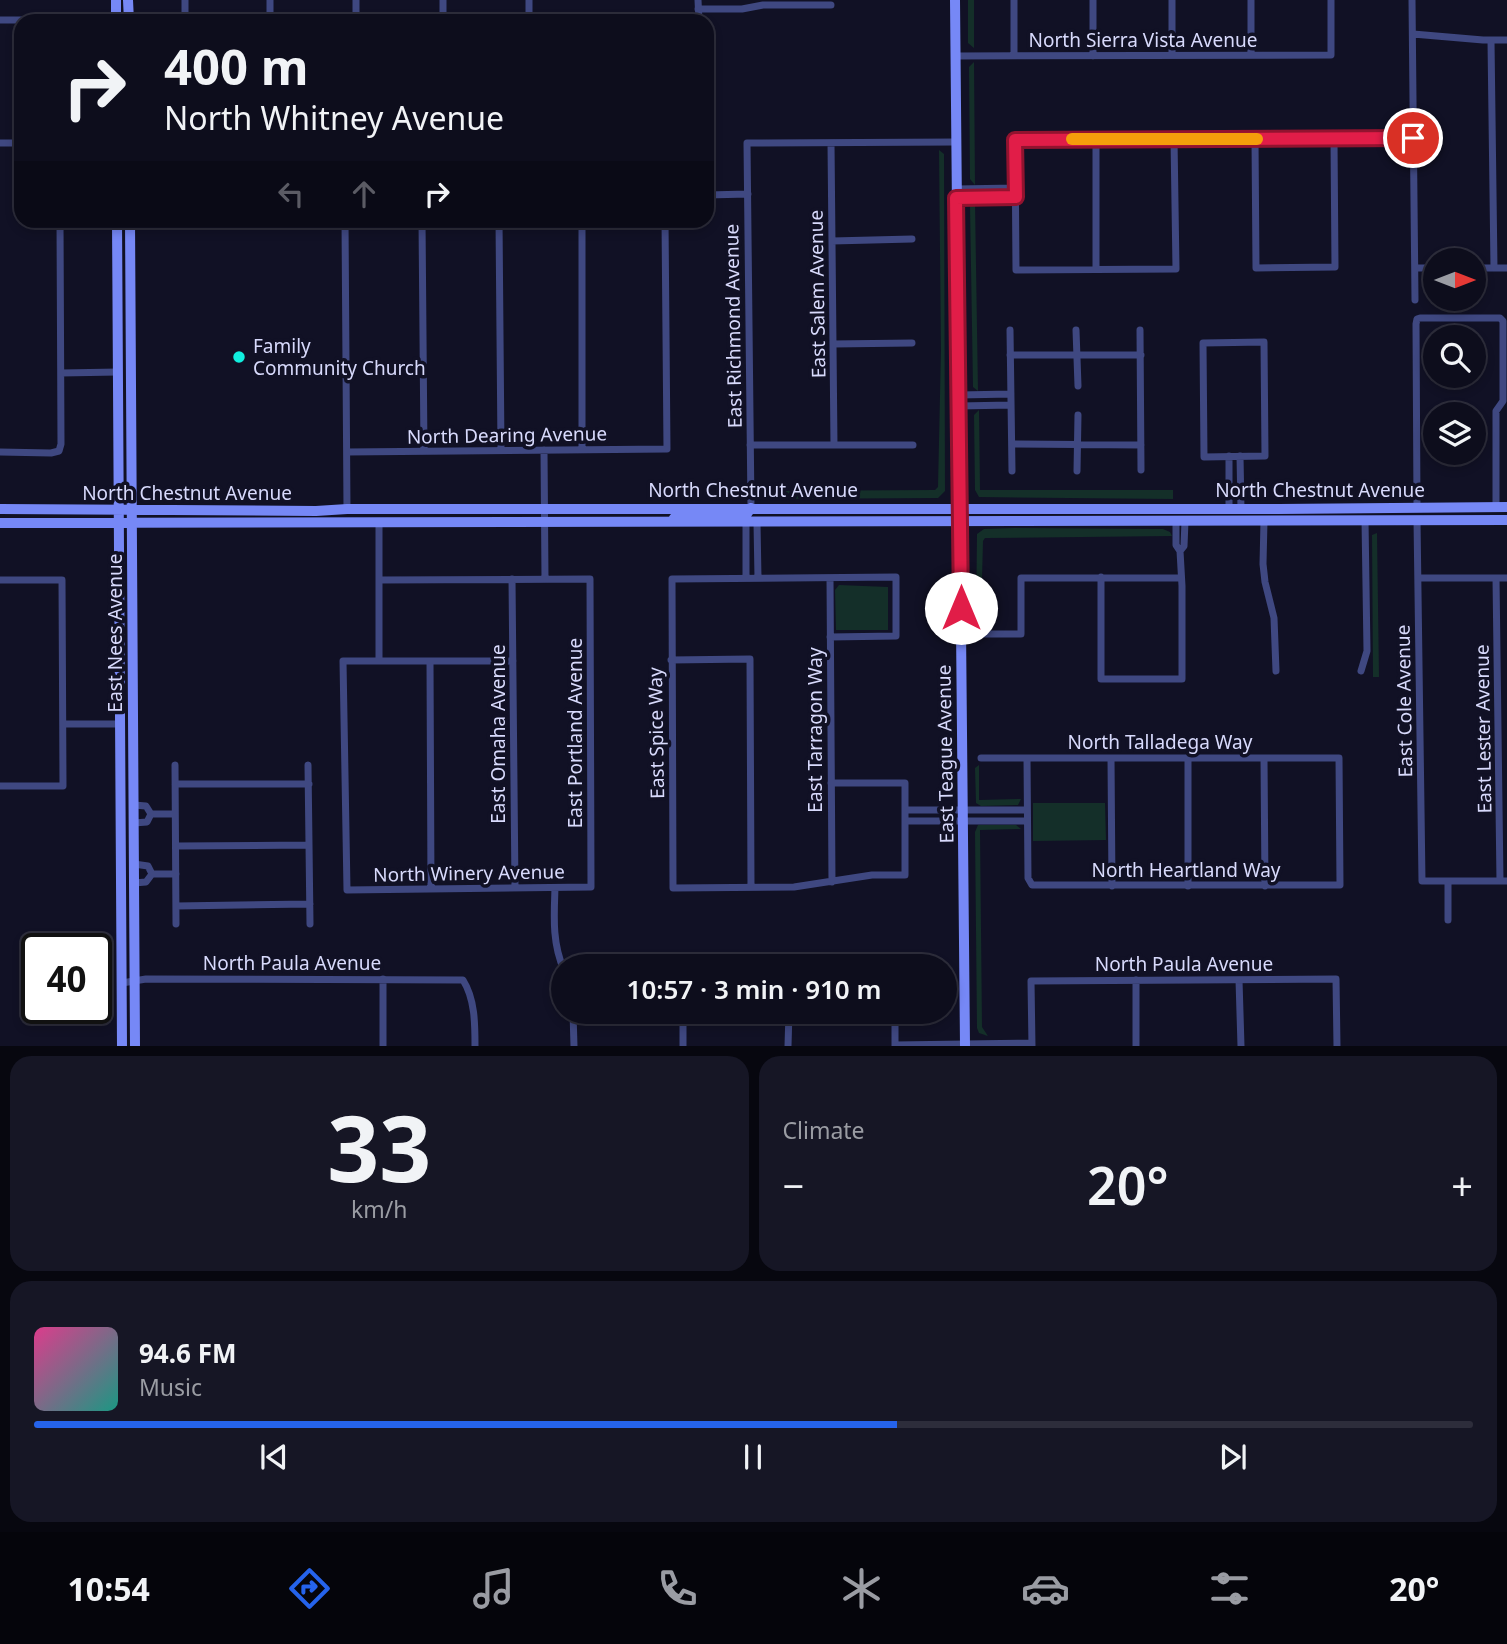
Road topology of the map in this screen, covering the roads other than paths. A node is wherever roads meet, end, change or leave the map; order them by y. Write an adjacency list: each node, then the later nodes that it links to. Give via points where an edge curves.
1 (955, 0): 15 (main road, East Teague Avenue)
2 (1014, 0): 16 (street)
3 (1093, 0): 17 (street)
4 (1171, 0): 13 (street)
5 (1251, 0): 14 (street)
6 (1331, 0): 14 (street, North Sierra Vista Avenue, via 1331,55)
7 (1412, 0): 10 (street)
8 (698, 4): 9 (street, via 743,9)
9 (831, 5)
10 (1413, 34): 12 (street); 18 (street)
11 (1507, 40): 12 (street)
12 (1491, 41): 44 (street)
13 (1172, 55): 14 (street, North Sierra Vista Avenue); 17 (street, North Sierra Vista Avenue)
14 (1251, 55)
15 (956, 56): 16 (street, North Sierra Vista Avenue); 23 (main road, East Teague Avenue)
16 (1014, 56): 17 (street, North Sierra Vista Avenue)
17 (1093, 56)
18 (1413, 138): 22 (street); 41 (street)
19 (1096, 139): 20 (street); 25 (street, via 1015,140); 46 (street)
20 (1174, 139): 21 (street); 46 (street, via 1175,269)
21 (1255, 139): 22 (street); 22 (street, via 1256,268 1335,267)
22 (1334, 139)
23 (956, 142): 24 (street); 26 (main road, East Teague Avenue)
24 (831, 143): 28 (street, East Richmond Avenue, via 747,143); 39 (street, East Salem Avenue)
25 (1016, 188): 26 (street); 29 (street)
26 (956, 193): 29 (street); 62 (main road, East Teague Avenue)
27 (714, 194): 28 (street)
28 (748, 194): 67 (street, East Richmond Avenue)
29 (1016, 197): 46 (street, via 1016,270)
30 (60, 228): 58 (street)
31 (117, 228): 40 (main road, East Nees Avenue)
32 (130, 228): 56 (main road, East Nees Avenue)
33 (345, 228): 77 (street)
34 (422, 228): 75 (street)
35 (499, 228): 72 (street)
36 (582, 228): 74 (street)
37 (665, 228): 74 (street, North Dearing Avenue, via 667,449)
38 (912, 239): 39 (street)
39 (832, 241): 52 (street, East Salem Avenue)
40 (117, 266): 56 (main road, via 124,297 125,356); 57 (main road, East Nees Avenue)
41 (1415, 268): 42 (street); 47 (street)
42 (1423, 268)
43 (1486, 268): 44 (street)
44 (1494, 268): 45 (street)
45 (1507, 268)
46 (1096, 269)
47 (1415, 300)
48 (1010, 330): 53 (street)
49 (1076, 330): 54 (street)
50 (1140, 330): 55 (street)
51 (912, 342): 52 (street)
52 (833, 344): 68 (street, East Salem Avenue)
53 (1010, 355): 54 (street); 60 (street)
54 (1077, 355): 55 (street); 59 (street)
55 (1141, 355): 71 (street)
56 (131, 359): 95 (main road, East Nees Avenue)
57 (118, 372): 58 (street); 94 (main road, East Nees Avenue)
58 (61, 373): 76 (street, via 59,451)
59 (1078, 386)
60 (1011, 394): 61 (street); 63 (street)
61 (990, 395): 62 (street); 64 (street)
62 (959, 401): 64 (street); 85 (main road, East Teague Avenue)
63 (1011, 405): 64 (street); 66 (street)
64 (990, 406)
65 (1077, 415): 70 (street)
66 (1012, 444): 70 (street); 81 (street)
67 (750, 445): 68 (street); 88 (street, East Richmond Avenue)
68 (834, 445): 69 (street)
69 (913, 445)
70 (1077, 445): 71 (street); 82 (street)
71 (1141, 445): 80 (street)
72 (501, 450): 73 (street, North Dearing Avenue); 75 (street, North Dearing Avenue)
73 (544, 450): 74 (street, North Dearing Avenue); 87 (street)
74 (582, 450)
75 (424, 451): 77 (street, North Dearing Avenue)
76 (0, 452)
77 (347, 452): 91 (street)
78 (1229, 456): 79 (street); 79 (street, via 1204,457 1203,342 1264,342 1265,456); 83 (street)
79 (1240, 456): 84 (street)
80 (1141, 470)
81 (1012, 471)
82 (1077, 471)
83 (1229, 477): 84 (street); 92 (street)
84 (1241, 477): 93 (street)
85 (960, 507): 88 (main road, North Chestnut Avenue); 92 (main road, North Chestnut Avenue); 103 (main road, East Teague Avenue)
86 (1502, 507): 89 (main road, North Chestnut Avenue); 89 (street, via 1496,411 1503,401 1503,321 1420,318 1416,324); 97 (main road, via 1484,513 1427,513)
87 (544, 508): 88 (main road, North Chestnut Avenue); 91 (main road, North Chestnut Avenue); 107 (street)
88 (751, 508): 108 (main road, via 746,515 691,515)
89 (1417, 508): 93 (main road, North Chestnut Avenue); 96 (main road, via 1409,513 1373,514)
90 (0, 509): 94 (main road, North Chestnut Avenue)
91 (347, 509): 95 (main road, North Chestnut Avenue); 101 (main road)
92 (1229, 509): 93 (main road, North Chestnut Avenue)
93 (1241, 509): 99 (main road, via 1184,514 1177,518)
94 (119, 510): 95 (main road, North Chestnut Avenue); 105 (main road, East Nees Avenue)
95 (132, 510): 106 (main road, East Nees Avenue)
96 (1365, 520): 97 (main road, North Chestnut Avenue); 100 (main road, North Chestnut Avenue); 132 (street, via 1367,651)
97 (1417, 520): 98 (main road, North Chestnut Avenue); 122 (street, East Cole Avenue)
98 (1507, 520)
99 (1180, 521): 100 (main road, North Chestnut Avenue); 103 (main road, North Chestnut Avenue); 117 (street, via 1176,545)
100 (1264, 521): 131 (street, via 1263,564 1274,618)
101 (318, 522): 102 (main road, North Chestnut Avenue); 106 (main road, North Chestnut Avenue)
102 (379, 522): 107 (main road, North Chestnut Avenue); 124 (street)
103 (961, 522): 110 (main road, North Chestnut Avenue); 125 (main road, East Teague Avenue)
104 (0, 523): 105 (main road, North Chestnut Avenue)
105 (119, 523): 106 (main road, North Chestnut Avenue); 134 (main road, East Nees Avenue)
106 (132, 523): 146 (main road, East Nees Avenue)
107 (544, 523): 108 (main road, North Chestnut Avenue); 121 (street)
108 (646, 523): 109 (main road, North Chestnut Avenue)
109 (746, 523): 110 (main road, North Chestnut Avenue); 111 (street)
110 (757, 523): 112 (street)
111 (746, 546): 112 (street); 114 (street)
112 (757, 546): 115 (street)
113 (1101, 577): 117 (street); 117 (street, via 1101,678 1182,679); 125 (street, via 1021,578 1021,634)
114 (746, 578): 115 (street); 127 (street, East Spice Way, via 672,579)
115 (758, 578): 116 (street)
116 (830, 578): 126 (street, East Tarragon Way); 126 (street, via 896,577 896,636)
117 (1181, 578)
118 (1496, 578): 119 (street); 122 (street); 166 (street, East Lester Avenue)
119 (1507, 578)
120 (512, 579): 121 (street); 124 (street); 130 (street, East Omaha Avenue)
121 (545, 579): 173 (street, East Portland Avenue, via 590,579)
122 (1418, 579): 165 (street, East Cole Avenue, via 1423,881)
123 (0, 580): 133 (street, via 62,580)
124 (379, 580): 128 (street)
125 (961, 634): 149 (main road, East Teague Avenue)
126 (830, 637): 142 (street, East Tarragon Way)
127 (671, 660): 174 (street, East Spice Way, via 673,888); 174 (street, via 750,659)
128 (379, 661): 129 (street); 177 (street, North Winery Avenue, via 343,661 346,890)
129 (430, 661): 130 (street); 177 (street)
130 (513, 661): 175 (street, East Omaha Avenue)
131 (1276, 671)
132 (1362, 671)
133 (63, 724): 134 (street); 145 (street, via 63,786)
134 (120, 724): 146 (main road, via 127,734 127,779); 188 (main road, East Nees Avenue)
135 (981, 758): 136 (street, North Talladega Way)
136 (1027, 758): 137 (street, North Talladega Way); 151 (street)
137 (1111, 758): 138 (street, North Talladega Way); 170 (street)
138 (1188, 758): 139 (street, North Talladega Way); 171 (street)
139 (1264, 758): 169 (street, North Talladega Way, via 1339,758); 172 (street)
140 (175, 765): 144 (street)
141 (309, 765): 143 (street)
142 (831, 783): 147 (street, via 905,783); 167 (street, East Tarragon Way)
143 (309, 784): 144 (street); 160 (street)
144 (175, 785): 153 (street)
145 (0, 786)
146 (134, 805): 152 (street, via 146,806); 159 (main road, East Nees Avenue)
147 (905, 810): 148 (street); 154 (street)
148 (935, 810): 149 (street); 155 (street)
149 (963, 810): 150 (street); 156 (main road, East Teague Avenue)
150 (997, 810): 151 (street); 157 (street)
151 (1027, 810): 158 (street)
152 (151, 814): 153 (street); 159 (street, via 147,822)
153 (175, 814): 161 (street)
154 (905, 821): 155 (street); 167 (street, via 905,875)
155 (935, 821): 156 (street)
156 (963, 821): 157 (street); 193 (main road, East Teague Avenue)
157 (997, 821): 158 (street)
158 (1027, 821): 170 (street, North Heartland Way, via 1031,885)
159 (134, 823): 162 (main road, East Nees Avenue)
160 (309, 845): 161 (street); 178 (street)
161 (176, 846): 164 (street)
162 (134, 864): 163 (street, via 148,866); 168 (main road, East Nees Avenue)
163 (152, 874): 164 (street); 168 (street, via 146,882)
164 (176, 874): 179 (street)
165 (1448, 881): 166 (street); 180 (street)
166 (1504, 881)
167 (832, 882): 174 (street)
168 (134, 883): 187 (main road, East Nees Avenue)
169 (1340, 885): 172 (street, North Heartland Way)
170 (1112, 886): 171 (street, North Heartland Way)
171 (1188, 886): 172 (street, North Heartland Way)
172 (1265, 886)
173 (591, 887): 176 (street, North Winery Avenue)
174 (751, 887)
175 (515, 888): 176 (street, North Winery Avenue); 177 (street, North Winery Avenue)
176 (555, 888): 183 (street)
177 (430, 889)
178 (310, 904): 179 (street); 182 (street)
179 (176, 906): 181 (street)
180 (1448, 920)
181 (176, 924)
182 (310, 924)
183 (557, 954)
184 (383, 979): 187 (street, North Paula Avenue); 197 (street); 198 (street, North Paula Avenue, via 463,980 473,1011)
185 (1239, 979): 186 (street, North Paula Avenue); 204 (street); 205 (street, North Paula Avenue, via 1336,979)
186 (1136, 980): 194 (street, North Paula Avenue, via 1031,981); 203 (street)
187 (135, 981): 188 (street, North Paula Avenue); 196 (main road, East Nees Avenue)
188 (122, 982): 195 (main road, East Nees Avenue)
189 (573, 1024): 199 (street)
190 (683, 1024): 200 (street)
191 (789, 1024): 201 (street)
192 (895, 1024): 202 (street)
193 (965, 1044): 194 (street); 202 (street)
194 (1032, 1044)
195 (122, 1045)
196 (135, 1045)
197 (383, 1045)
198 (475, 1045)
199 (574, 1045)
200 (683, 1045)
201 (788, 1045)
202 (895, 1045)
203 (1136, 1045)
204 (1241, 1045)
205 (1337, 1045)

